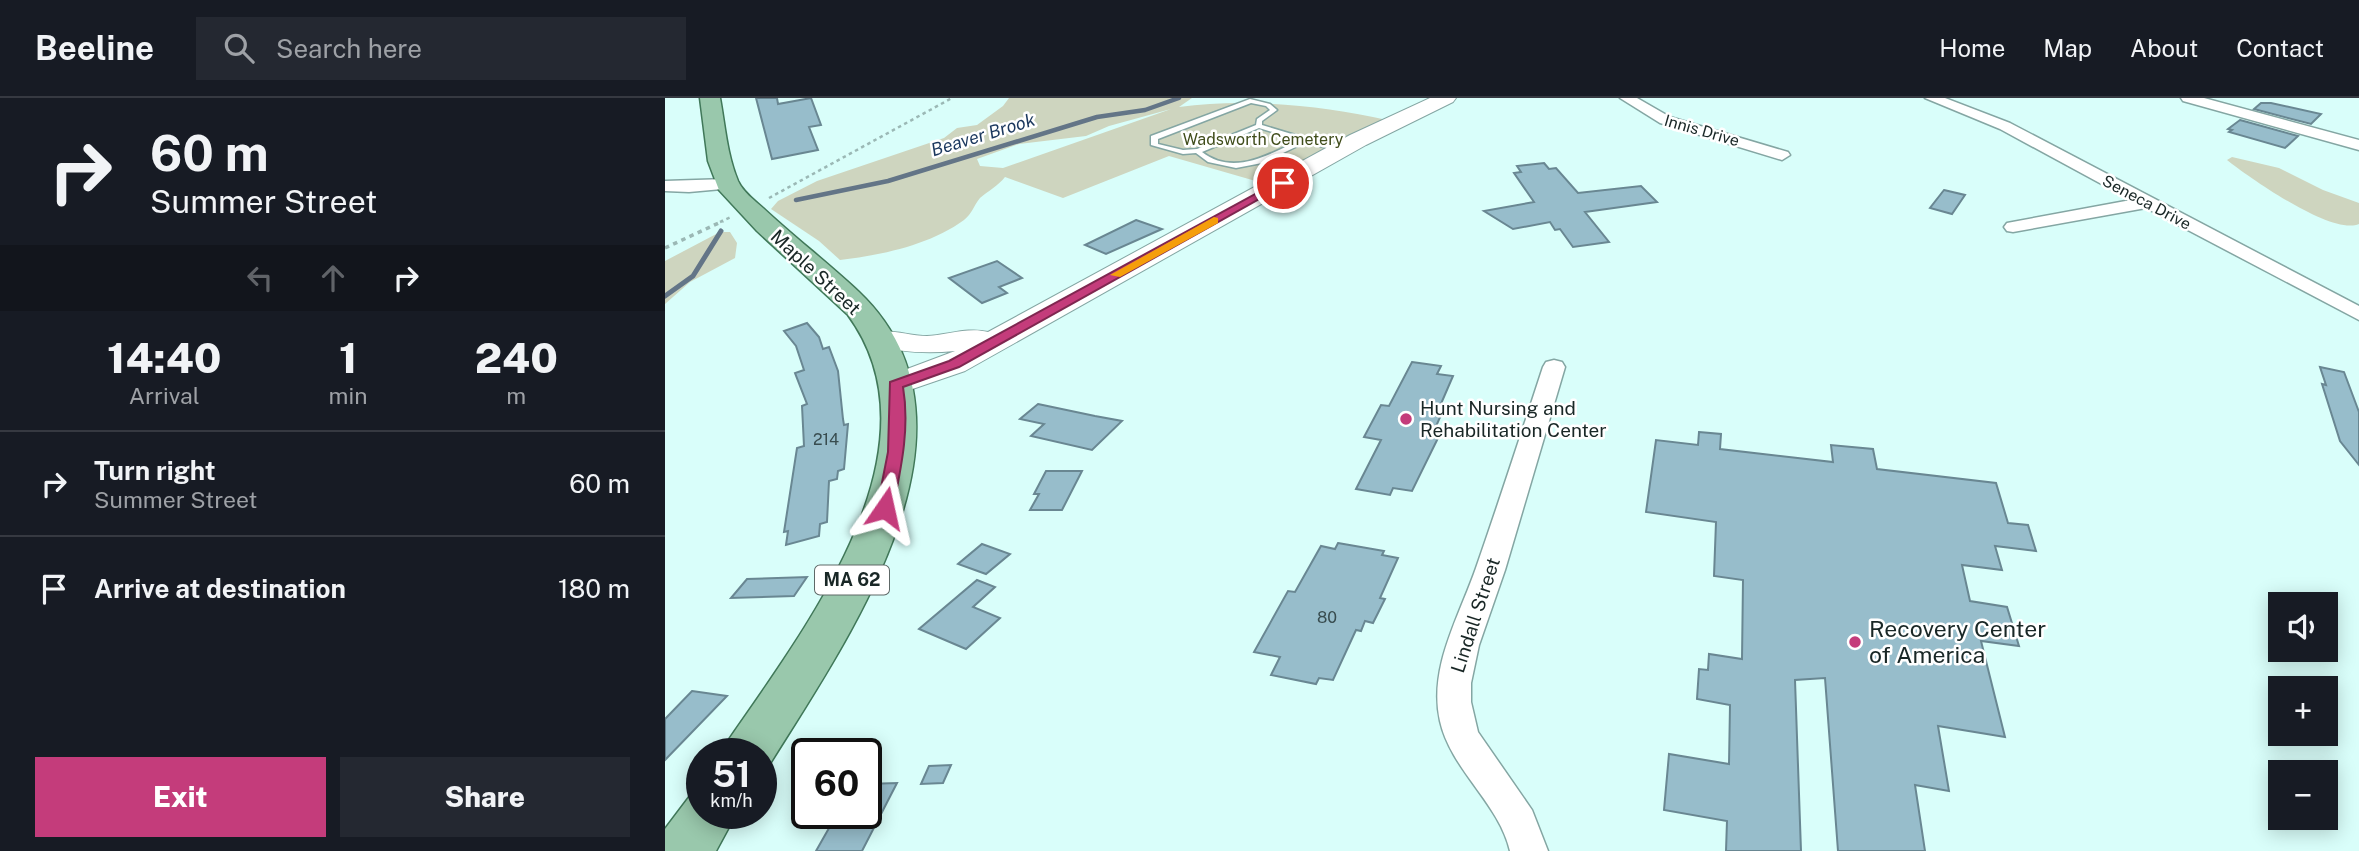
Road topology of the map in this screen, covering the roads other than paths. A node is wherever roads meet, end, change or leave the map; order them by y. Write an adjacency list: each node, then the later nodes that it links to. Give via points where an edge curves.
1 (710, 98): 17 (main road)
2 (1446, 98): 13 (street)
3 (1627, 98): 15 (street, Innis Drive, via 1665,120)
4 (1932, 98): 7 (street, Seneca Drive)
5 (2188, 98): 11 (street)
6 (1982, 101): 7 (street)
7 (1957, 107): 19 (street, Seneca Drive)
8 (1259, 126): 10 (lane); 14 (lane); 14 (lane, via 1259,120 1274,110 1250,101 1154,138 1155,145)
9 (2359, 129): 11 (street)
10 (1306, 139): 13 (lane); 16 (lane)
11 (2339, 139): 12 (street)
12 (2359, 145)
13 (1341, 150): 22 (street)
14 (1198, 151): 16 (lane, via 1221,165)
15 (1781, 155)
16 (1246, 166)
17 (727, 184): 18 (street); 23 (main road, Maple Street / MA 62, via 861,311)
18 (665, 186)
19 (2148, 202): 20 (street); 21 (street, Seneca Drive)
20 (2013, 227)
21 (2359, 314)
22 (1014, 332): 23 (street, via 937,345); 25 (street, via 954,364)
23 (882, 339): 25 (main road, Maple Street / MA 62)
24 (1554, 367): 29 (street, Lindall Street, via 1463,642 1452,693 1458,726 1485,776 1516,819)
25 (895, 385): 26 (main road, Maple Street / MA 62, via 899,406 896,452 885,508 832,616)
26 (758, 738)
27 (698, 829): 28 (main road)
28 (683, 851)
29 (1529, 851)

